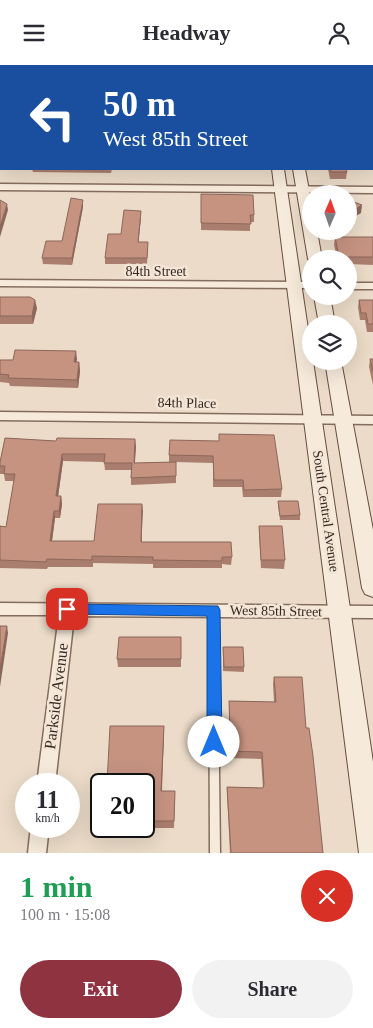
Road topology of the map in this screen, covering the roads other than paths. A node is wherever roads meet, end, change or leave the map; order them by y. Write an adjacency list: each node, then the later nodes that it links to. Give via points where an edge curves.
1 (278, 170): 4 (street, South Central Avenue)
2 (299, 170): 5 (street)
3 (0, 187): 4 (street)
4 (281, 189): 5 (street); 9 (street, South Central Avenue)
5 (302, 189)
6 (358, 190): 7 (street)
7 (373, 190)
8 (0, 283): 9 (street, 84th Street)
9 (294, 285): 10 (street, 84th Street); 15 (street, South Central Avenue)
10 (302, 285)
11 (357, 286): 12 (street)
12 (373, 286)
13 (336, 370): 16 (street)
14 (0, 416): 15 (street, 84th Place)
15 (313, 420): 16 (street, 84th Place); 22 (street, South Central Avenue)
16 (344, 420): 17 (street, 84th Place); 18 (street)
17 (373, 420)
18 (373, 589)
19 (0, 609): 20 (street, West 85th Street)
20 (67, 609): 21 (street, West 85th Street); 24 (street, Parkside Avenue)
21 (213, 610): 22 (street, West 85th Street); 27 (lane)
22 (340, 612): 23 (street, West 85th Street); 28 (street, South Central Avenue)
23 (373, 612)
24 (47, 773)
25 (39, 838): 26 (street)
26 (37, 853)
27 (215, 853)
28 (372, 853)

